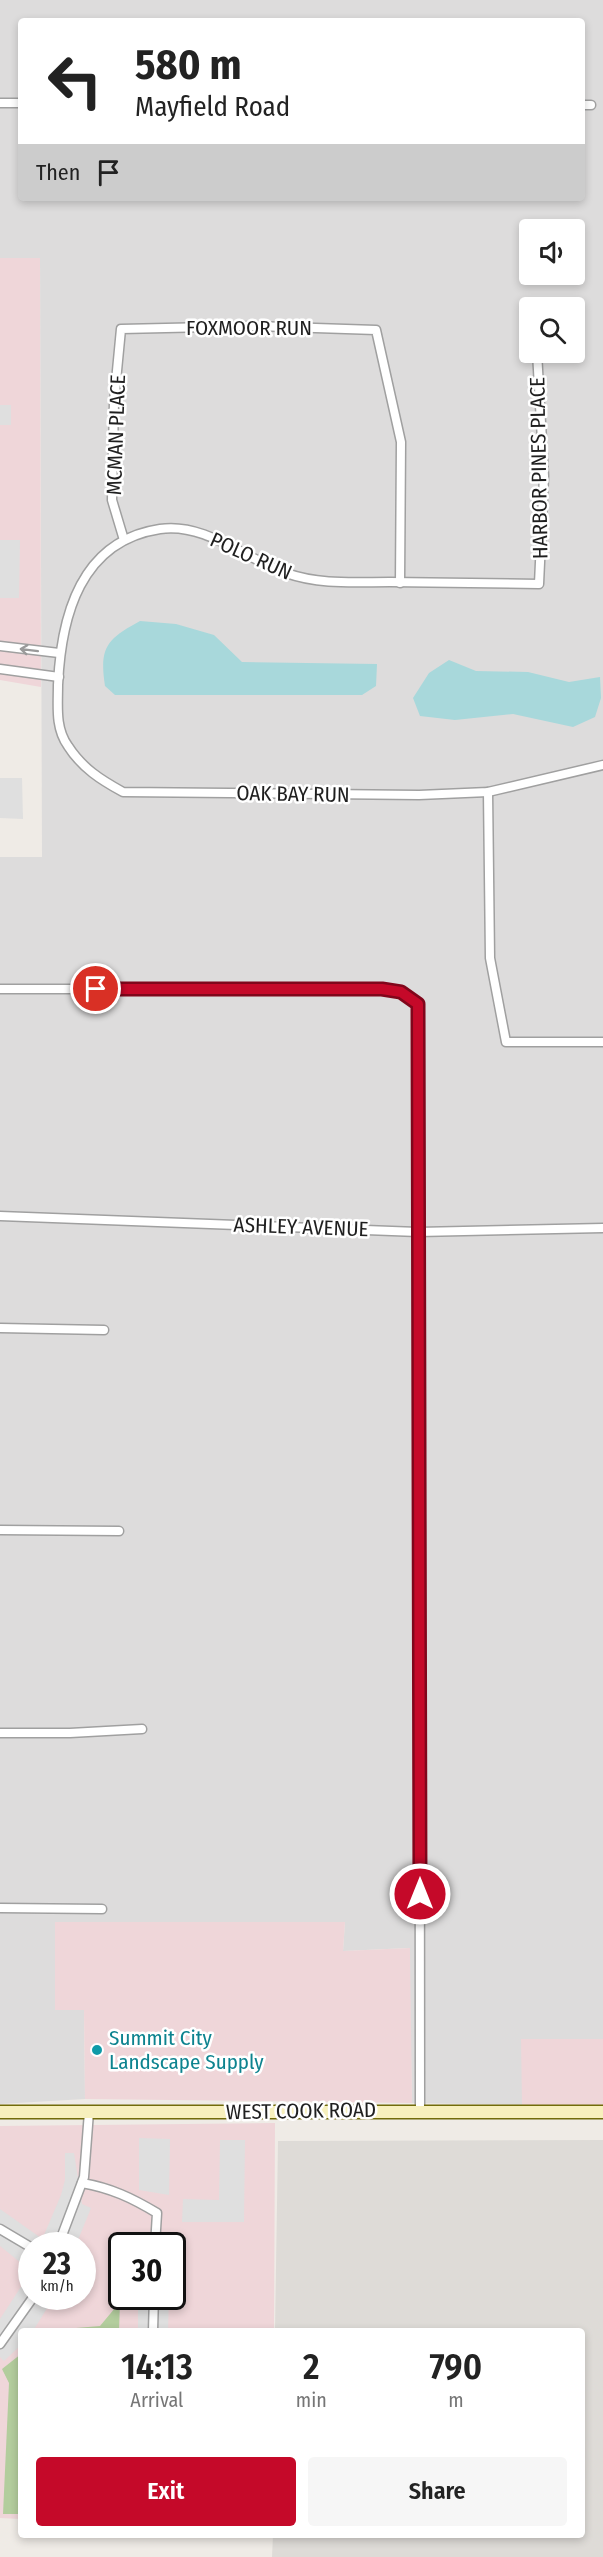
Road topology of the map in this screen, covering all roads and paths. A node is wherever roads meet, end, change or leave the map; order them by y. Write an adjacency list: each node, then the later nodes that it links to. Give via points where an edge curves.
1 (0, 103): 2 (street)
2 (18, 103)
3 (121, 329): 5 (street, MCMAN PLACE, via 114,402 112,500); 6 (street, FOXMOOR RUN, via 255,326 376,330 401,442)
4 (538, 363): 7 (street, HARBOR PINES PLACE, via 544,476)
5 (124, 540): 6 (street, POLO RUN, via 160,529 196,531 265,566 307,580); 9 (street, POLO RUN, via 93,564 68,611)
6 (400, 583): 7 (street, POLO RUN)
7 (540, 584)
8 (0, 646): 9 (street, one-way to 8)
9 (59, 653): 11 (street, POLO RUN)
10 (0, 669): 11 (street)
11 (59, 677): 13 (street, OAK BAY RUN, via 59,727 67,746 93,775 123,792)
12 (603, 765): 13 (street, OAK BAY RUN)
13 (488, 792): 15 (street, via 490,958 506,1042)
14 (0, 989): 18 (street, via 401,992 418,1004 421,1027)
15 (603, 1042)
16 (0, 1216): 18 (street, ASHLEY AVENUE)
17 (603, 1228): 18 (street, ASHLEY AVENUE)
18 (418, 1232): 27 (street)
19 (0, 1328): 20 (street)
20 (104, 1330)
21 (0, 1530): 22 (street)
22 (119, 1531)
23 (142, 1729): 24 (street)
24 (0, 1733)
25 (0, 1908): 26 (street)
26 (102, 1909)
27 (420, 2110): 29 (main road, WEST COOK ROAD); 30 (main road, WEST COOK ROAD)
28 (0, 2112): 29 (main road, WEST COOK ROAD)
29 (89, 2112): 31 (street)
30 (603, 2112)
31 (82, 2183): 33 (street); 34 (street, via 131,2197 157,2213)
32 (0, 2229): 35 (street)
33 (63, 2232)
34 (156, 2232)
35 (18, 2240)
36 (24, 2310): 39 (street)
37 (154, 2310): 38 (street)
38 (153, 2328)
39 (0, 2344)

